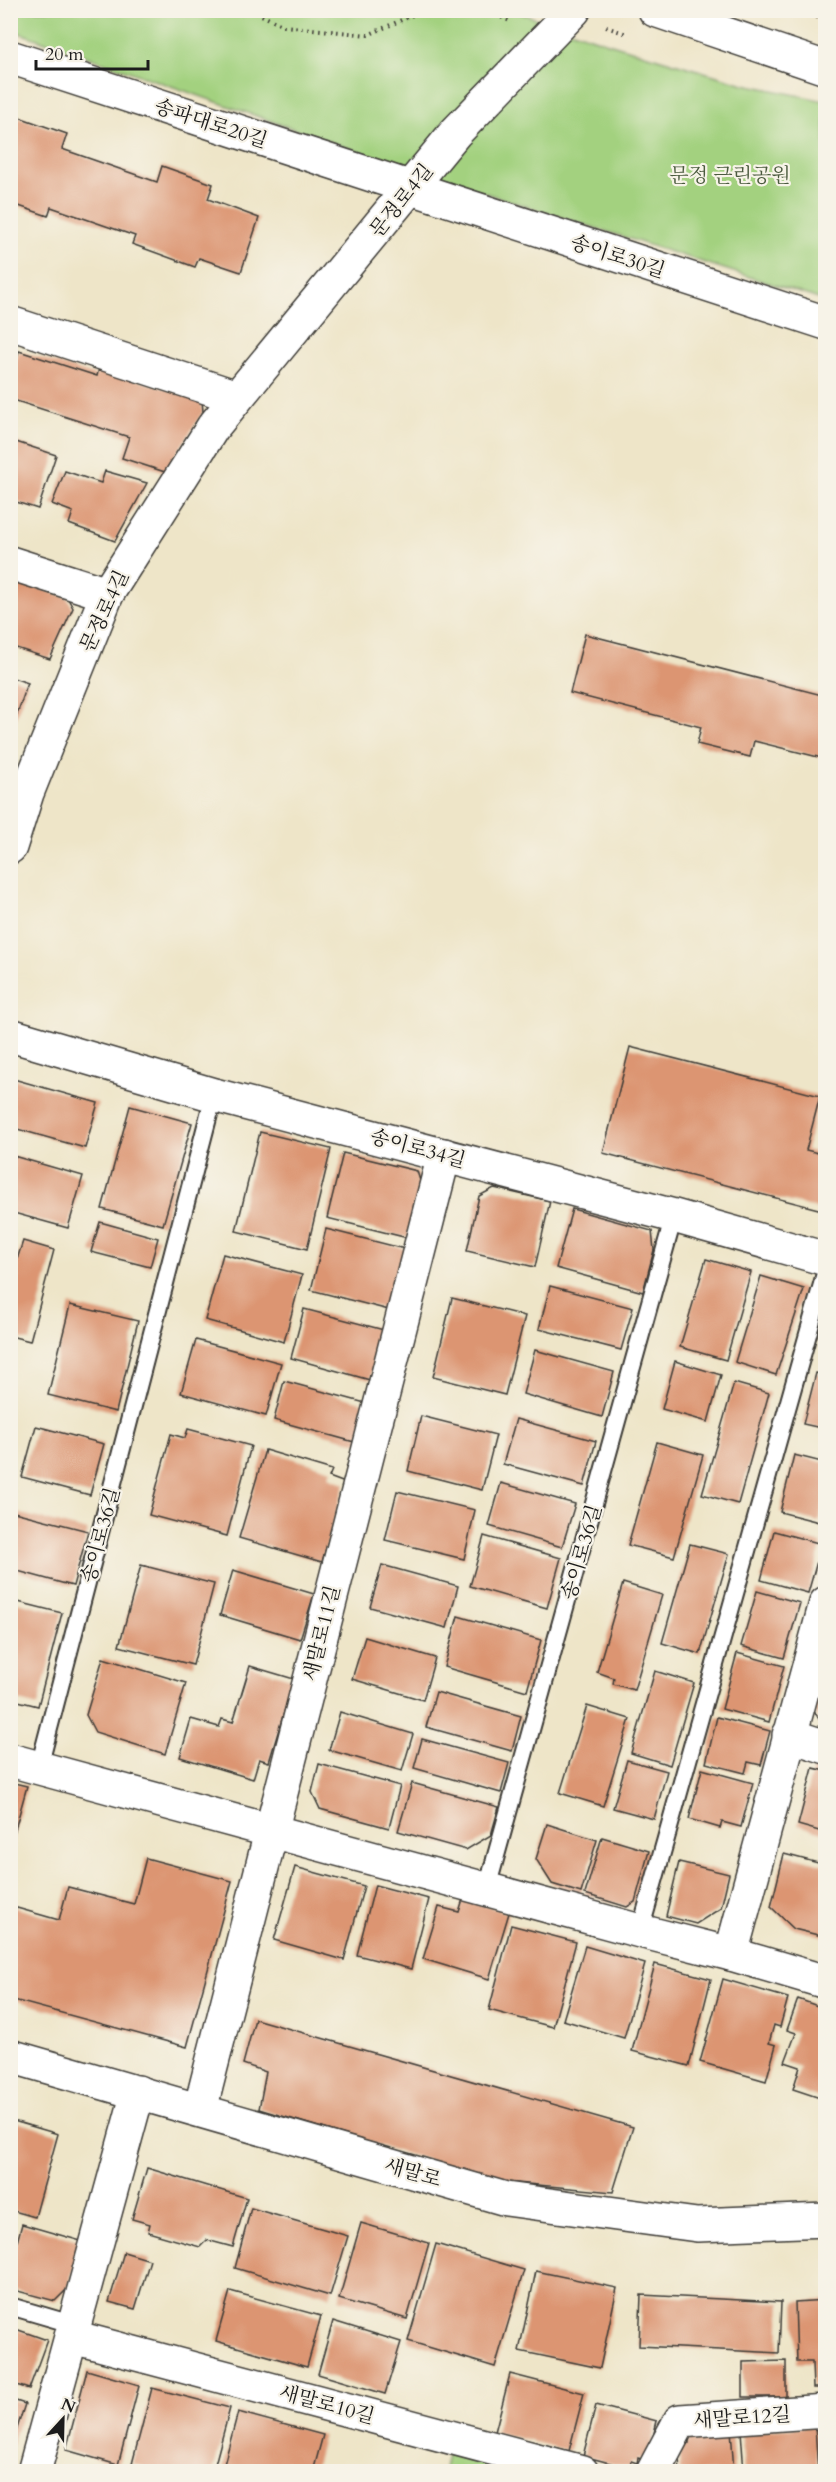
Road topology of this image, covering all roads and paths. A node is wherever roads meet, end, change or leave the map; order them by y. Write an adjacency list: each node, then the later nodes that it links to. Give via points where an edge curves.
1 (251, 10): 2 (path, via 284,26 368,34)
2 (424, 10)
3 (574, 10): 9 (street, 문정로4길, via 455,133)
4 (655, 10): 8 (street)
5 (800, 10): 6 (path)
6 (825, 21)
7 (10, 57): 9 (street, 송파대로20길)
8 (825, 68)
9 (411, 188): 11 (street, 송이로30길); 12 (street, 문정로4길)
10 (10, 323): 12 (street)
11 (825, 323)
12 (237, 397): 14 (street, 문정로4길, via 213,427)
13 (10, 562): 14 (street)
14 (107, 594): 15 (street, 문정로4길, via 27,793)
15 (10, 847)
16 (10, 1035): 17 (street, 송이로34길)
17 (214, 1095): 18 (street, 송이로34길); 25 (lane, 송이로36길)
18 (444, 1155): 19 (street, 송이로34길); 26 (street, 새말로11길)
19 (674, 1216): 20 (street, 송이로34길); 27 (lane, 송이로36길)
20 (825, 1259)
21 (825, 1270): 28 (lane)
22 (825, 1603): 23 (street)
23 (789, 1736): 24 (street); 29 (street)
24 (825, 1747)
25 (25, 1763): 26 (street, 송이로36길)
26 (270, 1830): 27 (street, 송이로36길); 33 (street, 새말로11길)
27 (487, 1888): 28 (street, 송이로36길)
28 (640, 1931): 29 (street, 송이로36길)
29 (731, 1954): 30 (street, 송이로36길)
30 (825, 1982)
31 (10, 2056): 32 (street, 새말로)
32 (138, 2092): 33 (street, 새말로); 36 (street)
33 (200, 2110): 34 (street, 새말로, via 506,2199 697,2225)
34 (825, 2220)
35 (10, 2306): 36 (lane)
36 (74, 2331): 38 (street); 39 (street, 새말로10길)
37 (825, 2412): 40 (street, 새말로12길, via 680,2421)
38 (34, 2472)
39 (582, 2472)
40 (653, 2472)

